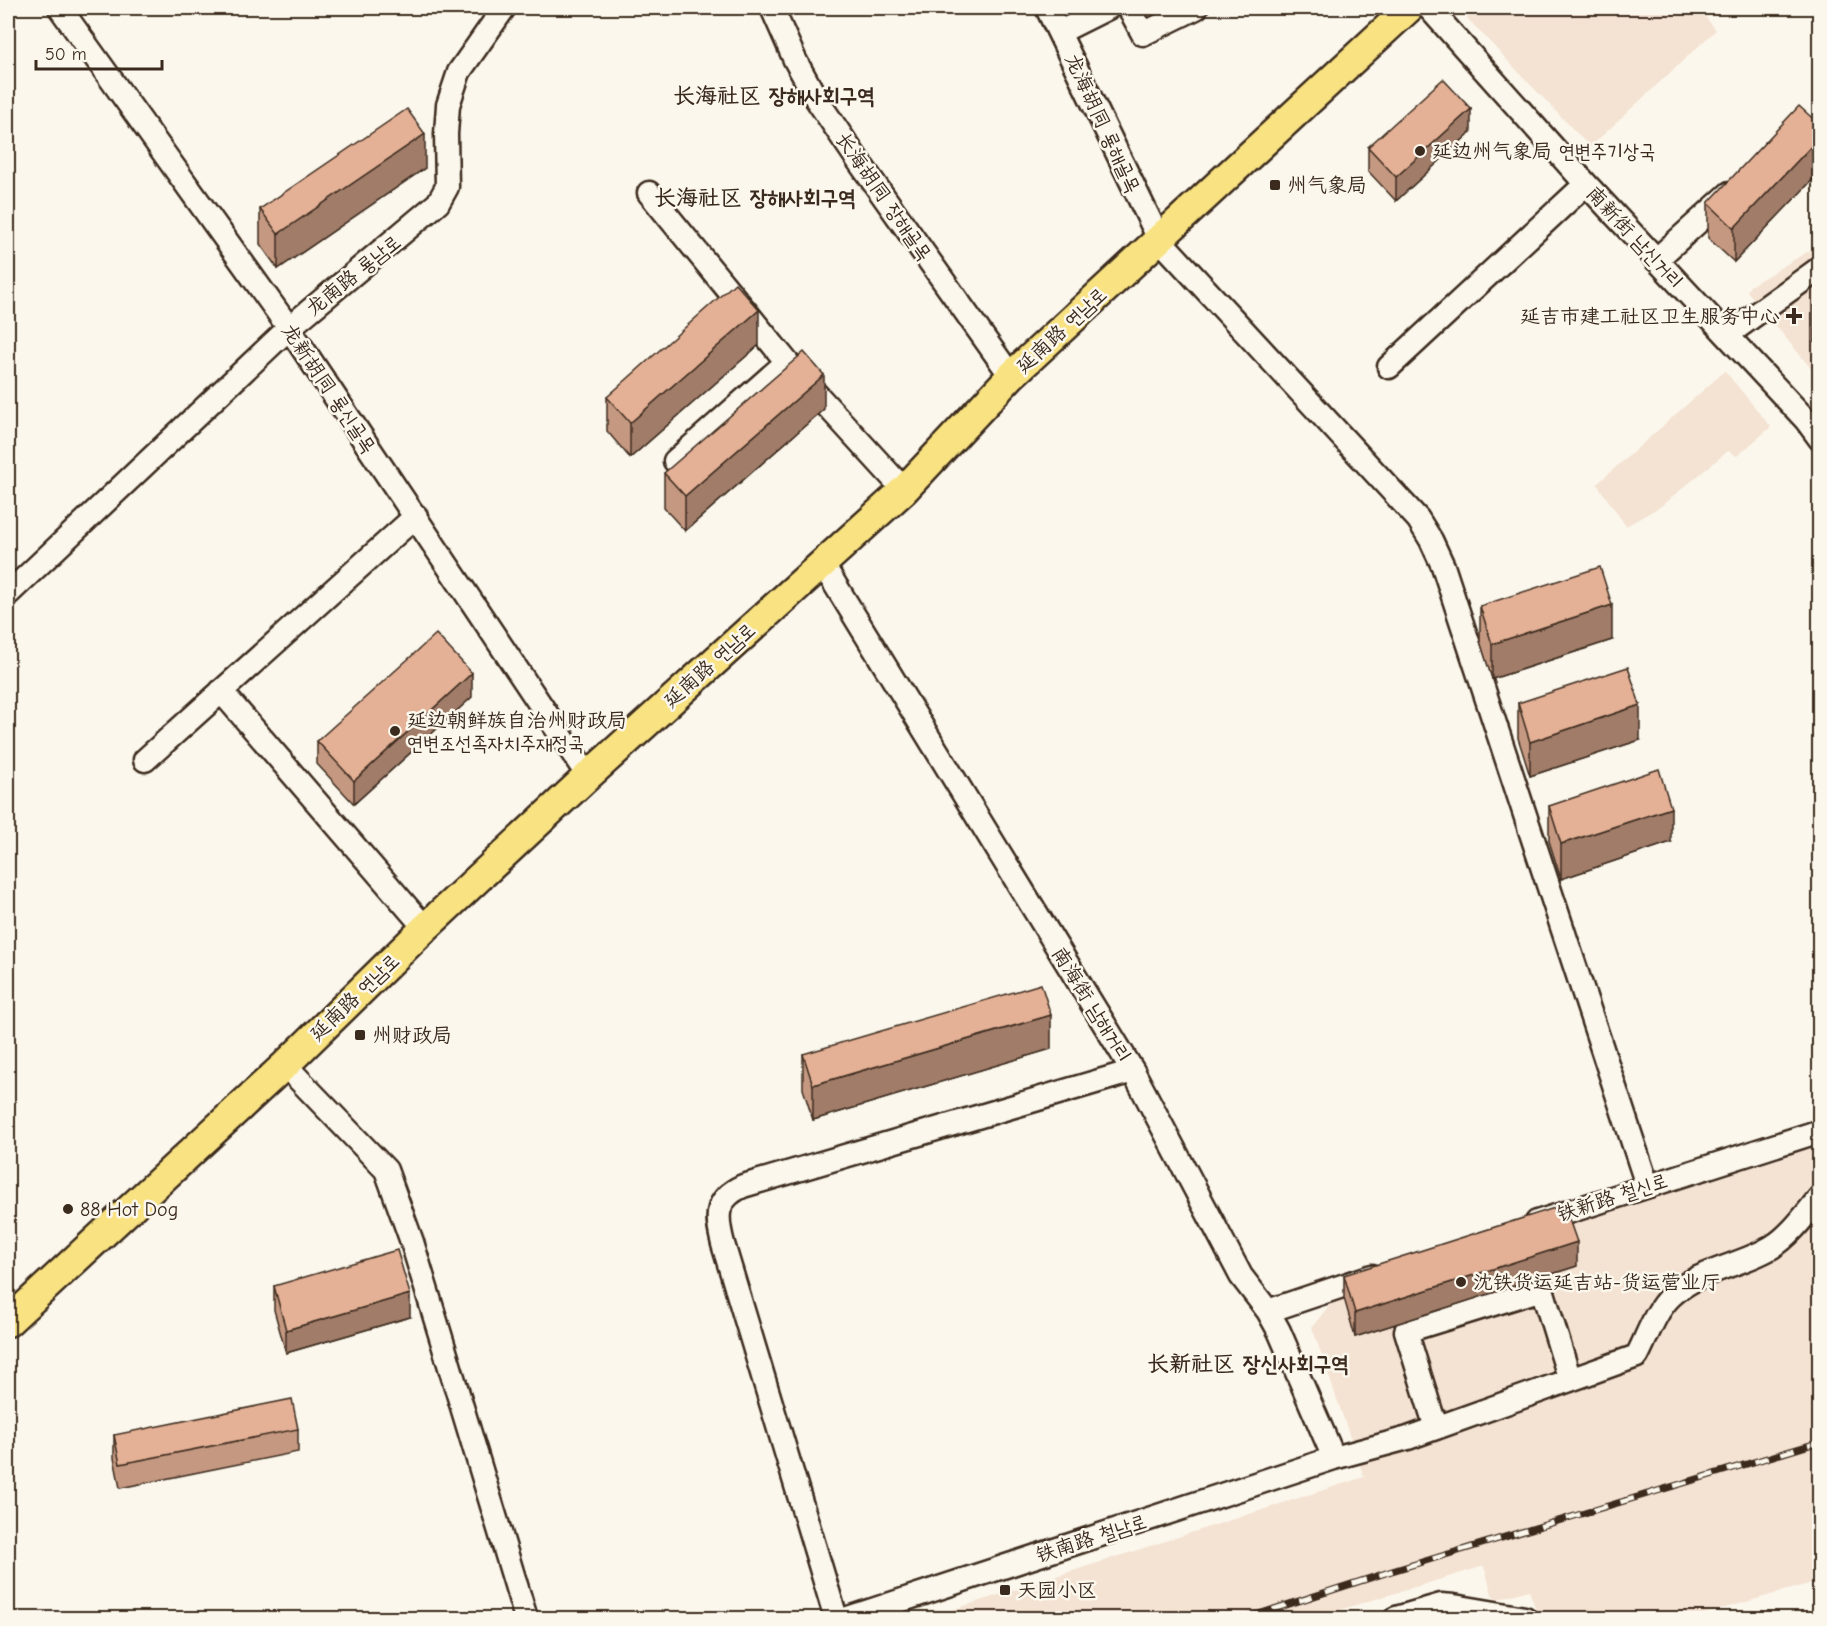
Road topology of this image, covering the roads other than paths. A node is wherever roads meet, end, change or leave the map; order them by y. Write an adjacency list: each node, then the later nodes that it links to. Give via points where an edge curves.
1 (60, 8): 17 (street, 龙新胡同 룡신골목)
2 (504, 8): 17 (street, 龙南路 룡남로, via 459,72 451,94 446,134 447,188 438,203)
3 (772, 8): 21 (street, 长海胡同 장해골목, via 795,60 824,110)
4 (1047, 8): 10 (street, 龙海胡同 룡해골목)
5 (1108, 8): 10 (street)
6 (1129, 8): 7 (street, via 1143,34)
7 (1196, 8)
8 (1409, 8): 14 (main road, 延南路 연남로)
9 (1429, 8): 12 (street, 南新街 남신거리)
10 (1059, 32): 14 (street, 龙海胡同 룡해골목)
11 (1743, 180): 15 (street)
12 (1586, 184): 15 (street, 南新街 남신거리); 20 (street)
13 (649, 193): 19 (street)
14 (1159, 239): 21 (main road, 延南路 연남로); 35 (street, 龙海胡同 룡해골목, via 1410,510 1431,540 1443,566)
15 (1656, 260): 18 (street, 南新街 남신거리)
16 (1820, 268): 18 (street)
17 (289, 328): 25 (street, 龙新胡同 룡신골목); 27 (street, 龙南路 룡남로)
18 (1727, 335): 22 (street, 南新街 남신거리)
19 (787, 362): 23 (street); 24 (street)
20 (1389, 367)
21 (1011, 376): 24 (main road, 延南路 연남로)
22 (1820, 439)
23 (675, 461)
24 (904, 490): 26 (main road, 延南路 연남로)
25 (416, 516): 28 (street); 30 (street, 龙新胡同 룡신골목)
26 (822, 563): 30 (main road, 延南路 연남로); 33 (street, 南海街 남해거리)
27 (8, 594)
28 (221, 691): 29 (street); 31 (street)
29 (145, 760)
30 (588, 776): 31 (main road, 延南路 연남로)
31 (425, 928): 32 (main road, 延南路 연남로)
32 (285, 1065): 40 (main road, 延南路 연남로); 44 (street, via 386,1170 412,1242)
33 (1133, 1071): 39 (street, 南海街 남해거리, via 1241,1276); 45 (street, via 743,1186 724,1199 718,1212 721,1236)
34 (1820, 1131): 35 (street, 铁新路 철신로)
35 (1647, 1185): 37 (street, 铁新路 철신로)
36 (1820, 1197): 41 (street, 铁南路 철남로, via 1794,1229 1772,1247 1673,1294 1663,1305 1637,1356)
37 (1513, 1230)
38 (1390, 1270): 39 (street)
39 (1268, 1311): 43 (street, 南海街 남해거리)
40 (8, 1322)
41 (1570, 1380): 42 (street, 铁南路 철남로); 42 (street, via 1542,1289 1406,1331)
42 (1436, 1428): 43 (street, 铁南路 철남로)
43 (1334, 1458): 46 (street, 铁南路 철남로)
44 (526, 1618)
45 (836, 1618)
46 (848, 1618)
47 (1396, 1618): 48 (street, via 1441,1605)
48 (1525, 1618)

